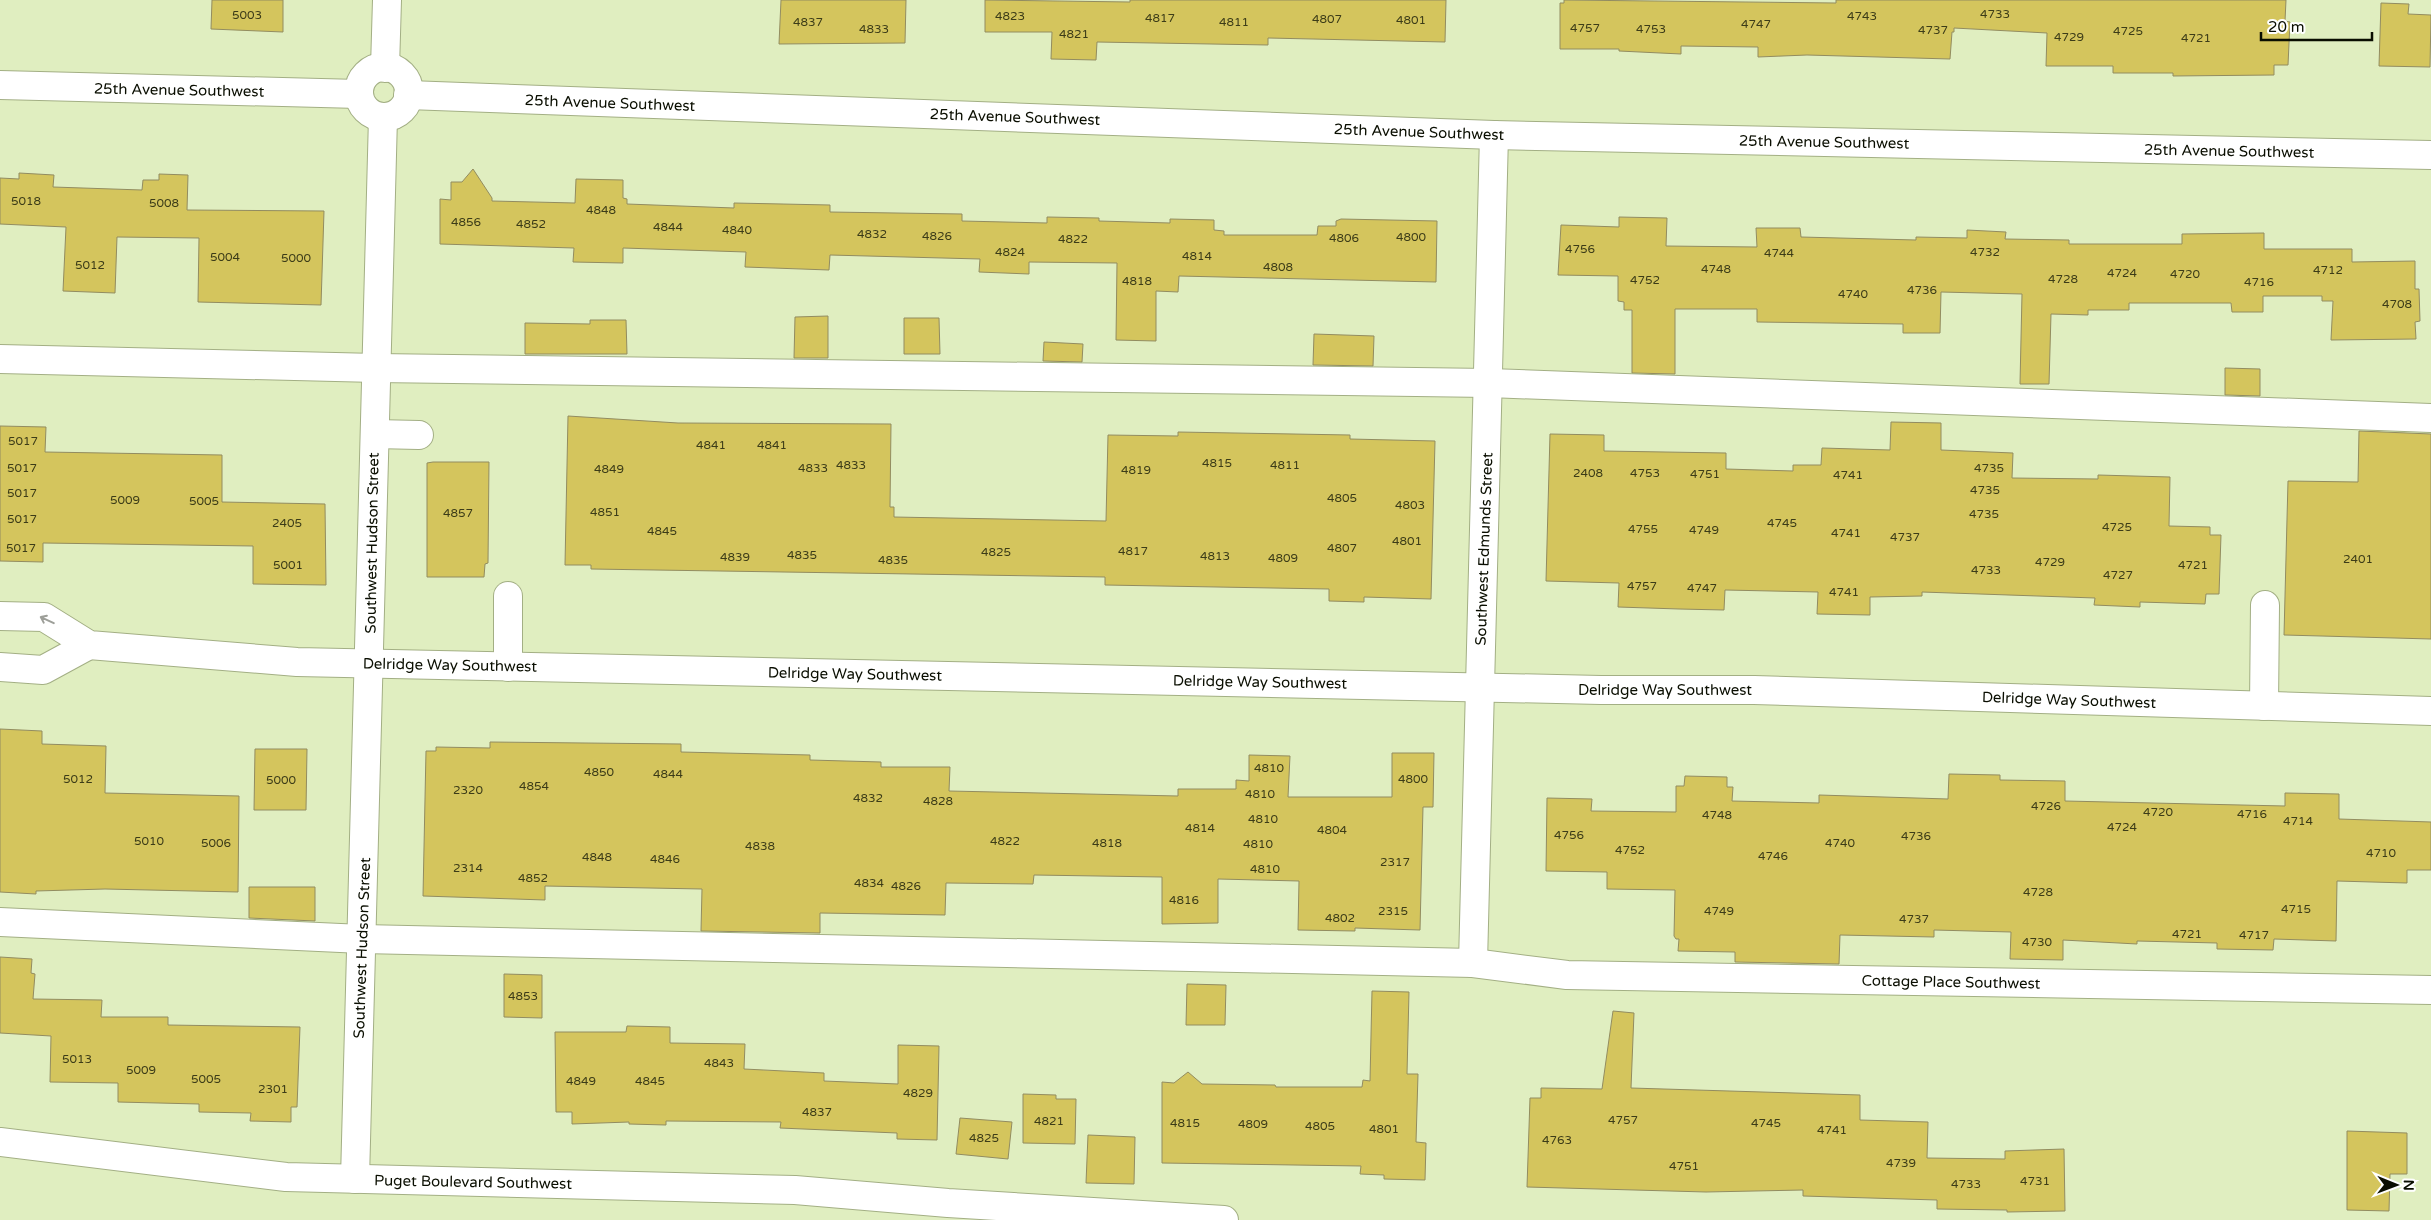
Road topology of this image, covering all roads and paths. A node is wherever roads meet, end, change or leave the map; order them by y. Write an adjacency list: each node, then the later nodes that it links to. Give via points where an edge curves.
1 (387, 0): 2 (street)
2 (385, 68): 4 (street, via 368,73); 5 (street, via 404,77)
3 (0, 85): 4 (street, 25th Avenue Southwest)
4 (359, 94): 6 (street, via 365,108)
5 (408, 95): 6 (street, via 402,109); 7 (street, 25th Avenue Southwest)
6 (382, 117): 10 (street, Southwest Hudson Street)
7 (1494, 135): 8 (street, 25th Avenue Southwest); 11 (street, Southwest Edmunds Street)
8 (2431, 155)
9 (0, 359): 10 (street)
10 (376, 368): 11 (street); 13 (street, Southwest Hudson Street)
11 (1489, 383): 12 (street); 22 (street, Southwest Edmunds Street)
12 (2431, 418)
13 (374, 434): 14 (street); 19 (street, Southwest Hudson Street)
14 (419, 435)
15 (508, 596): 20 (street)
16 (2265, 605): 23 (street)
17 (0, 616): 18 (street, Delridge Way Southwest, one-way to 17, via 44,617)
18 (89, 645): 19 (street, Delridge Way Southwest, via 297,662); 21 (street, via 43,670)
19 (369, 664): 20 (street, Delridge Way Southwest); 26 (street, Southwest Hudson Street)
20 (508, 666): 22 (street, Delridge Way Southwest)
21 (0, 668)
22 (1480, 687): 23 (street, Delridge Way Southwest, via 1754,690); 27 (street, Southwest Edmunds Street)
23 (2264, 706): 24 (street, Delridge Way Southwest)
24 (2431, 711)
25 (0, 922): 26 (street, Cottage Place Southwest)
26 (362, 939): 27 (street, Cottage Place Southwest); 30 (street, Southwest Hudson Street)
27 (1473, 963): 28 (street, Cottage Place Southwest, via 1567,975)
28 (2431, 990)
29 (0, 1142): 30 (street, Puget Boulevard Southwest, via 286,1177)
30 (355, 1179): 31 (street, Puget Boulevard Southwest, via 795,1190)
31 (1048, 1215): 32 (street, Puget Boulevard Southwest)
32 (1224, 1220)

